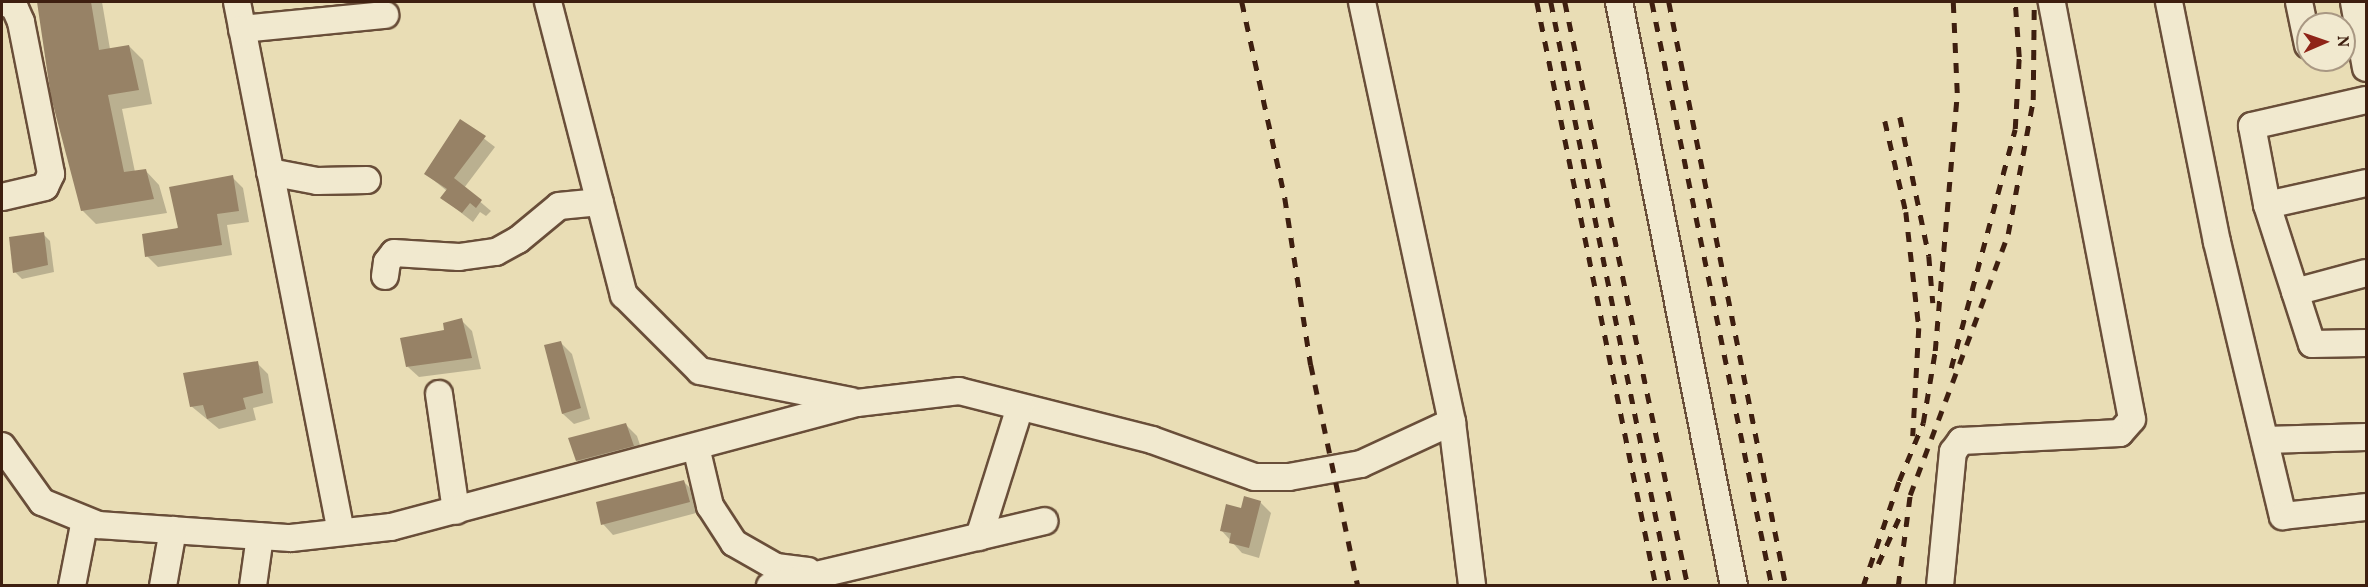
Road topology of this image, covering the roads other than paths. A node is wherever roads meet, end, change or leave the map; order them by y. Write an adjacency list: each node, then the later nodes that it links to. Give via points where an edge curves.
1 (2, 2): 16 (street, via 14,6 21,22 51,174 45,187)
2 (237, 2): 10 (street)
3 (548, 2): 17 (street)
4 (1362, 2): 26 (street)
5 (1619, 2): 45 (street)
6 (2052, 2): 46 (street, via 2132,419 2120,433 1960,441 1953,452)
7 (2169, 2): 28 (street, via 2217,242)
8 (2354, 2): 11 (street)
9 (385, 15): 10 (street)
10 (242, 29): 13 (street)
11 (2367, 68)
12 (2367, 100): 18 (street, via 2252,126)
13 (270, 172): 14 (street, via 318,180); 36 (street)
14 (367, 180)
15 (2367, 183): 18 (street)
16 (2, 197)
17 (600, 202): 20 (street, via 559,206 518,240 496,252 459,257 394,253 387,262); 24 (street, via 624,295 700,371)
18 (2267, 205): 21 (street)
19 (2367, 273): 21 (street)
20 (385, 276)
21 (2295, 292): 22 (street, via 2312,344)
22 (2367, 343)
23 (439, 394): 32 (street)
24 (857, 403): 25 (street, via 959,391); 30 (street)
25 (1020, 407): 26 (street, via 1152,440 1255,477 1289,477 1361,464); 38 (street)
26 (1452, 422): 44 (street)
27 (2367, 437): 28 (street)
28 (2265, 440): 31 (street, via 2283,516)
29 (2, 446): 33 (street, via 42,502)
30 (696, 447): 32 (street); 39 (street, via 710,506 734,543 776,567)
31 (2367, 507)
32 (456, 511): 36 (street, via 391,527)
33 (85, 520): 35 (street, via 98,525); 40 (street)
34 (1044, 522): 38 (street)
35 (173, 530): 37 (street); 41 (street)
36 (341, 532): 37 (street, via 291,538)
37 (260, 536): 42 (street)
38 (979, 537): 39 (street)
39 (822, 573): 43 (street)
40 (72, 585)
41 (163, 585)
42 (253, 585)
43 (770, 585)
44 (1472, 585)
45 (1734, 585)
46 (1940, 585)

